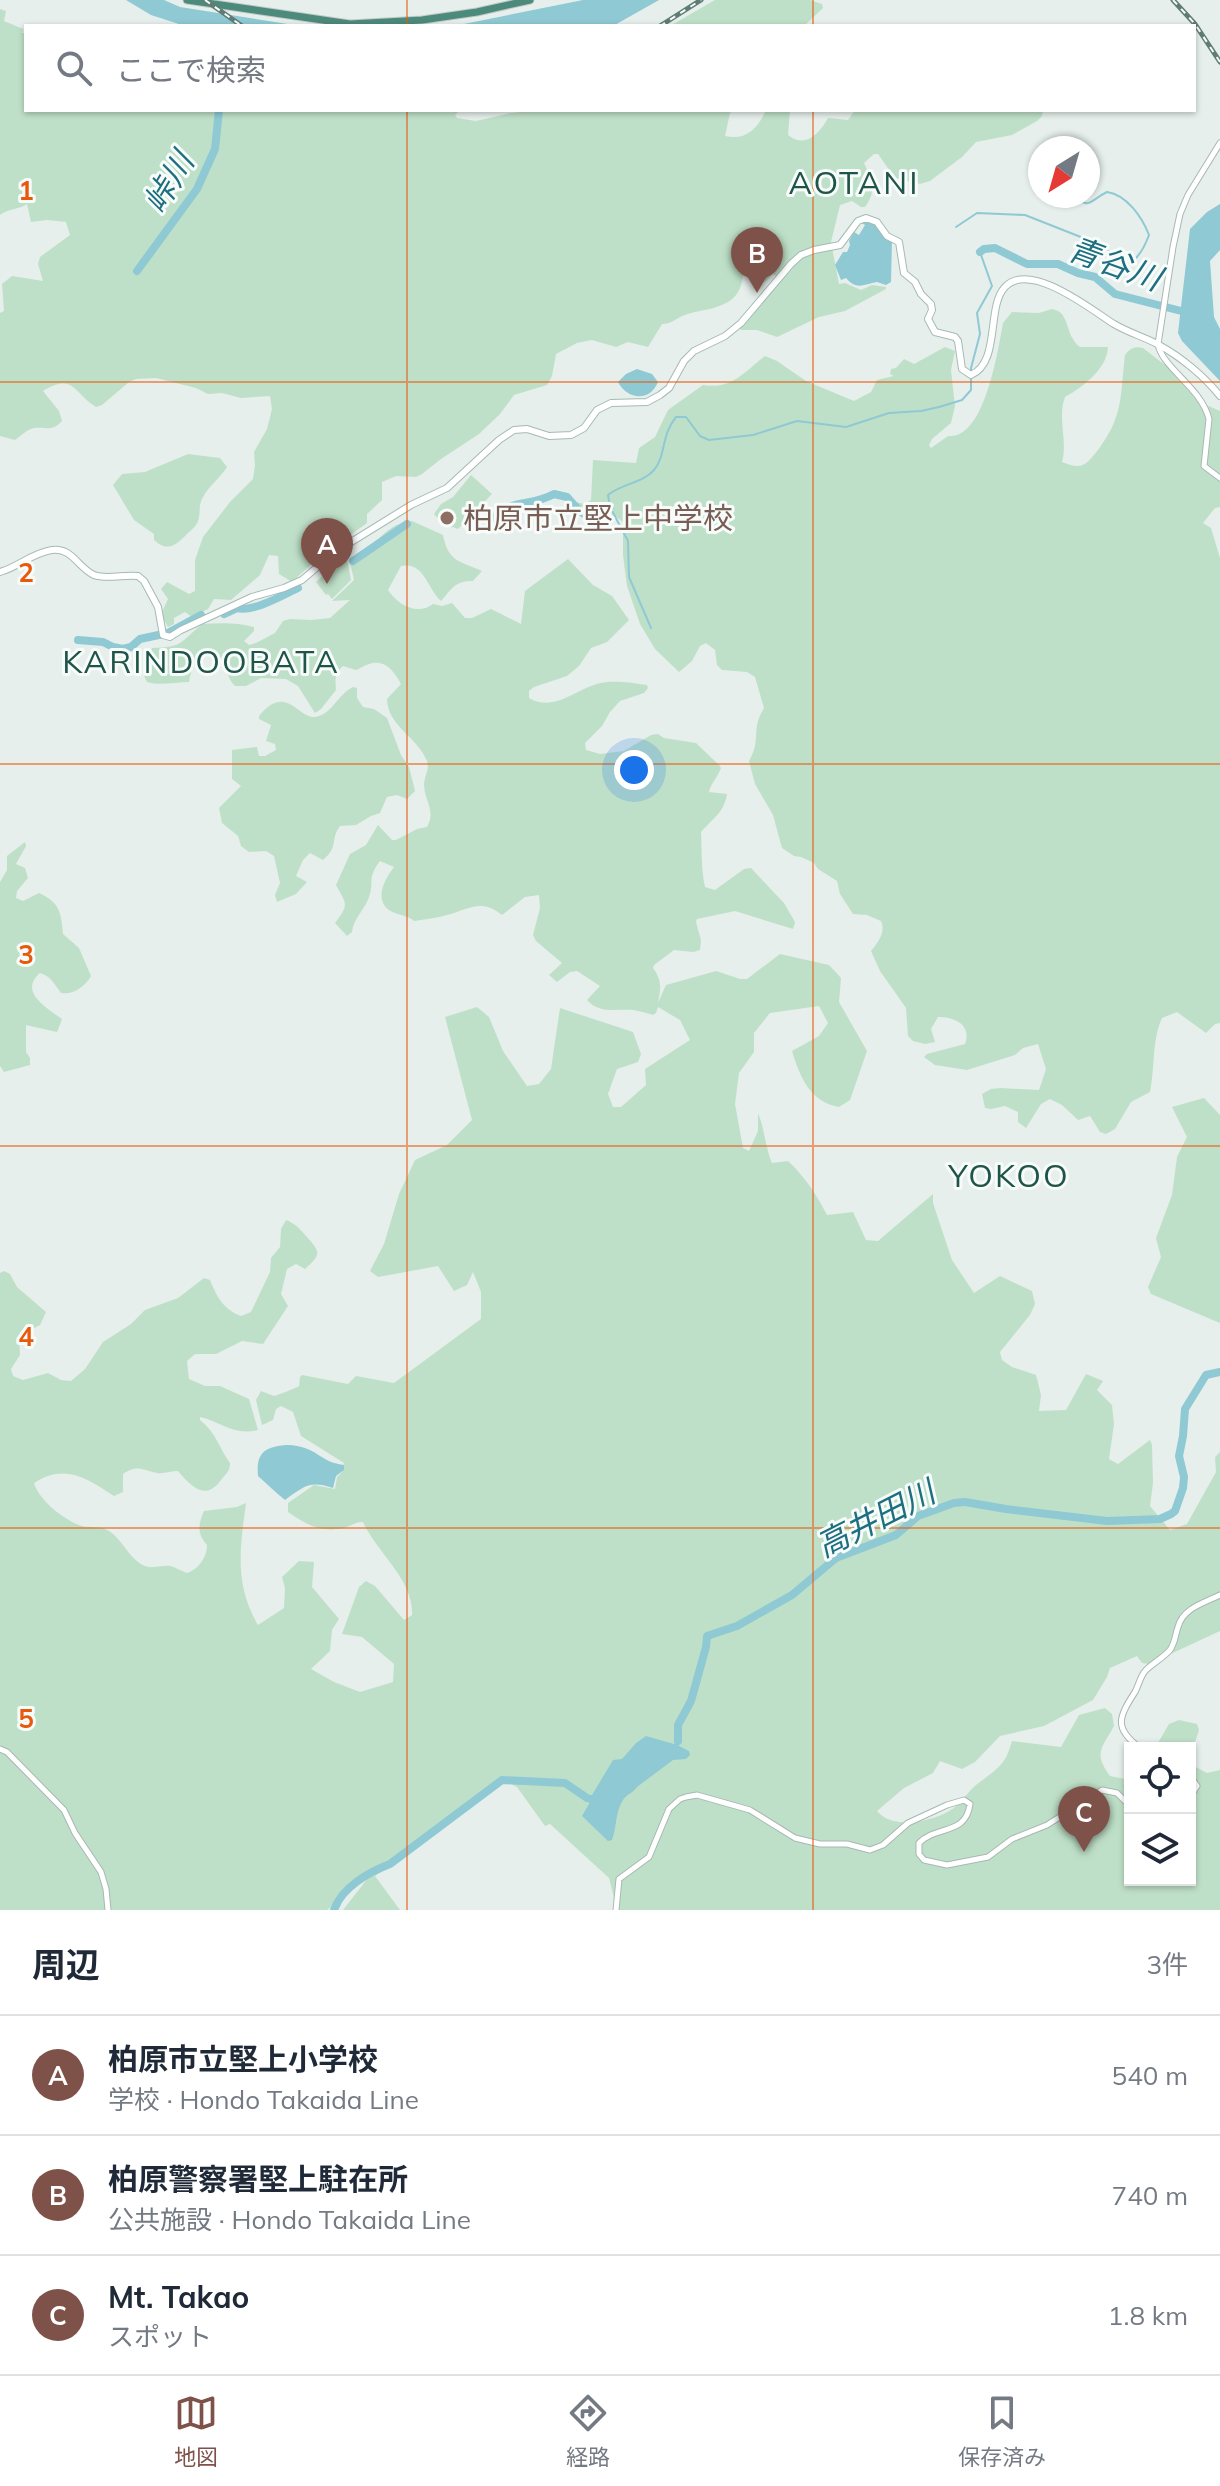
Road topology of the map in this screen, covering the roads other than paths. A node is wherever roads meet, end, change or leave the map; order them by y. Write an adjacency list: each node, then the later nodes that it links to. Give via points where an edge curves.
1 (187, 0): 2 (highway, via 350,24 422,20)
2 (530, 0)
3 (1220, 143): 4 (street, via 1180,214)
4 (1158, 341): 5 (main road); 6 (street, via 1160,355 1207,412 1204,466); 7 (main road, via 1114,324 1065,291 1012,281 1001,292 986,359 971,375 962,369 955,337 940,335 930,325 931,304 904,273 899,242 875,221 862,218 840,245 801,255 741,323 694,351 660,395 647,402 611,403 571,435 514,430 447,488 335,552 302,580 252,597 170,637 163,633 158,607 138,576 96,575 60,550 25,558)
5 (1220, 396)
6 (1220, 478)
7 (0, 572)
8 (1220, 1595): 9 (street, via 1185,1613 1173,1646 1145,1671 1121,1714 1122,1728)
9 (1133, 1742)
10 (0, 1749): 12 (street, via 60,1803 101,1872)
11 (1124, 1800): 13 (street, via 1117,1793 1098,1791 992,1855 947,1865 924,1860 919,1843 961,1823 970,1804 964,1800 908,1823 870,1850 795,1838 750,1810 697,1795 686,1797 669,1809 649,1857 619,1879)
12 (108, 1910)
13 (616, 1910)

